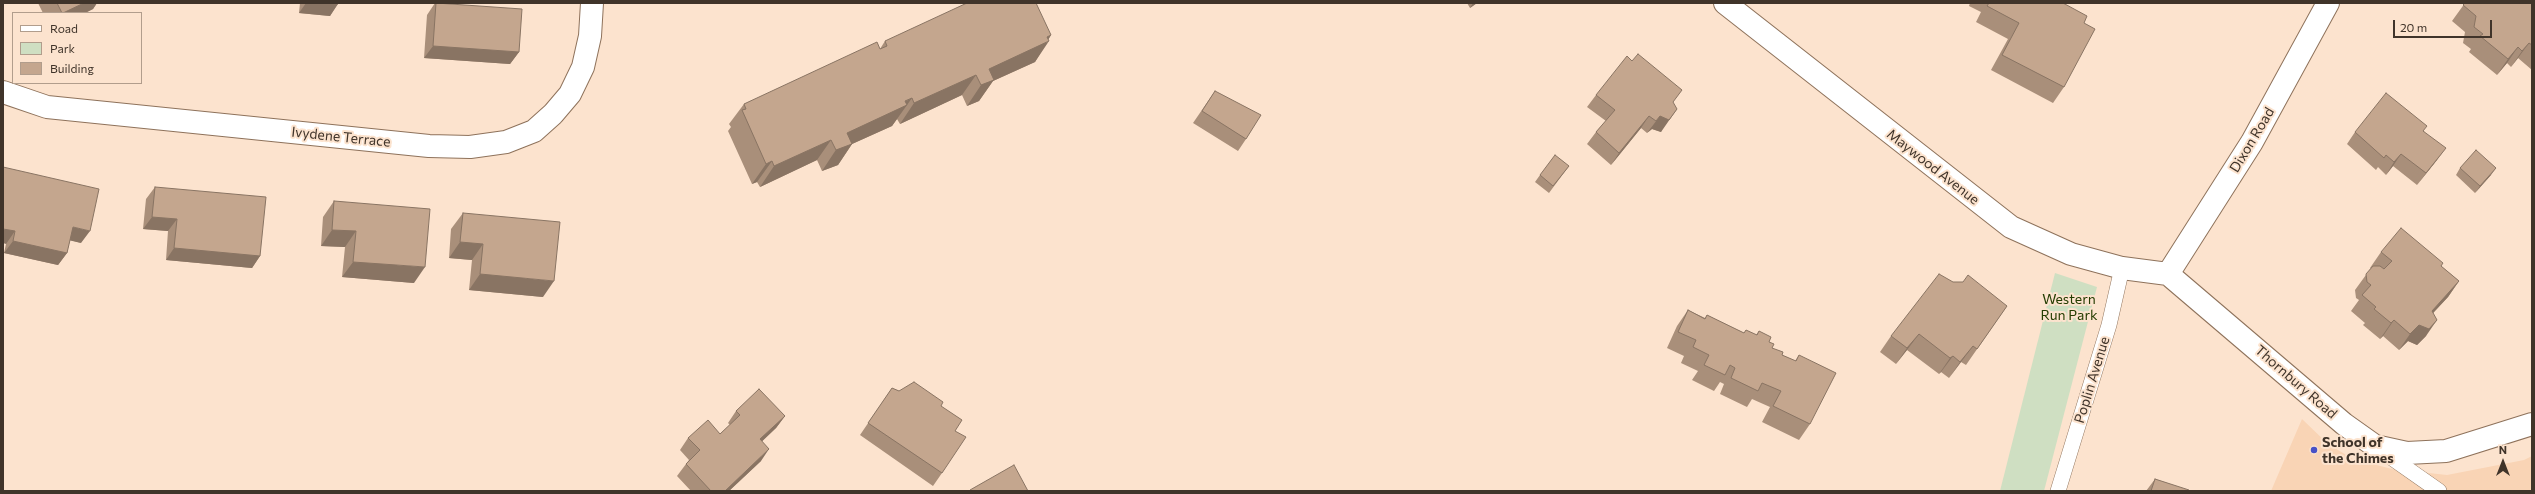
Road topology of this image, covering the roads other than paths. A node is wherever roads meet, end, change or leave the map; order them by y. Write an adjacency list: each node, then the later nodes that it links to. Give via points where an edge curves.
1 (592, 3): 4 (street, Ivydene Terrace, via 590,36 583,67 570,94 554,114 534,131 506,142 470,147 414,144 47,107)
2 (1725, 3): 5 (street, Maywood Avenue, via 1957,187 2011,226 2071,254)
3 (2328, 3): 6 (street, Dixon Road, via 2252,142)
4 (3, 92)
5 (2122, 268): 6 (street, Maywood Avenue); 9 (lane, Poplin Avenue, via 2108,325)
6 (2168, 274): 8 (street, Thornbury Road, via 2344,424)
7 (2532, 424): 8 (street, Thornbury Road, via 2446,451 2407,453)
8 (2375, 446): 10 (lane)
9 (2058, 491)
10 (2439, 491)

